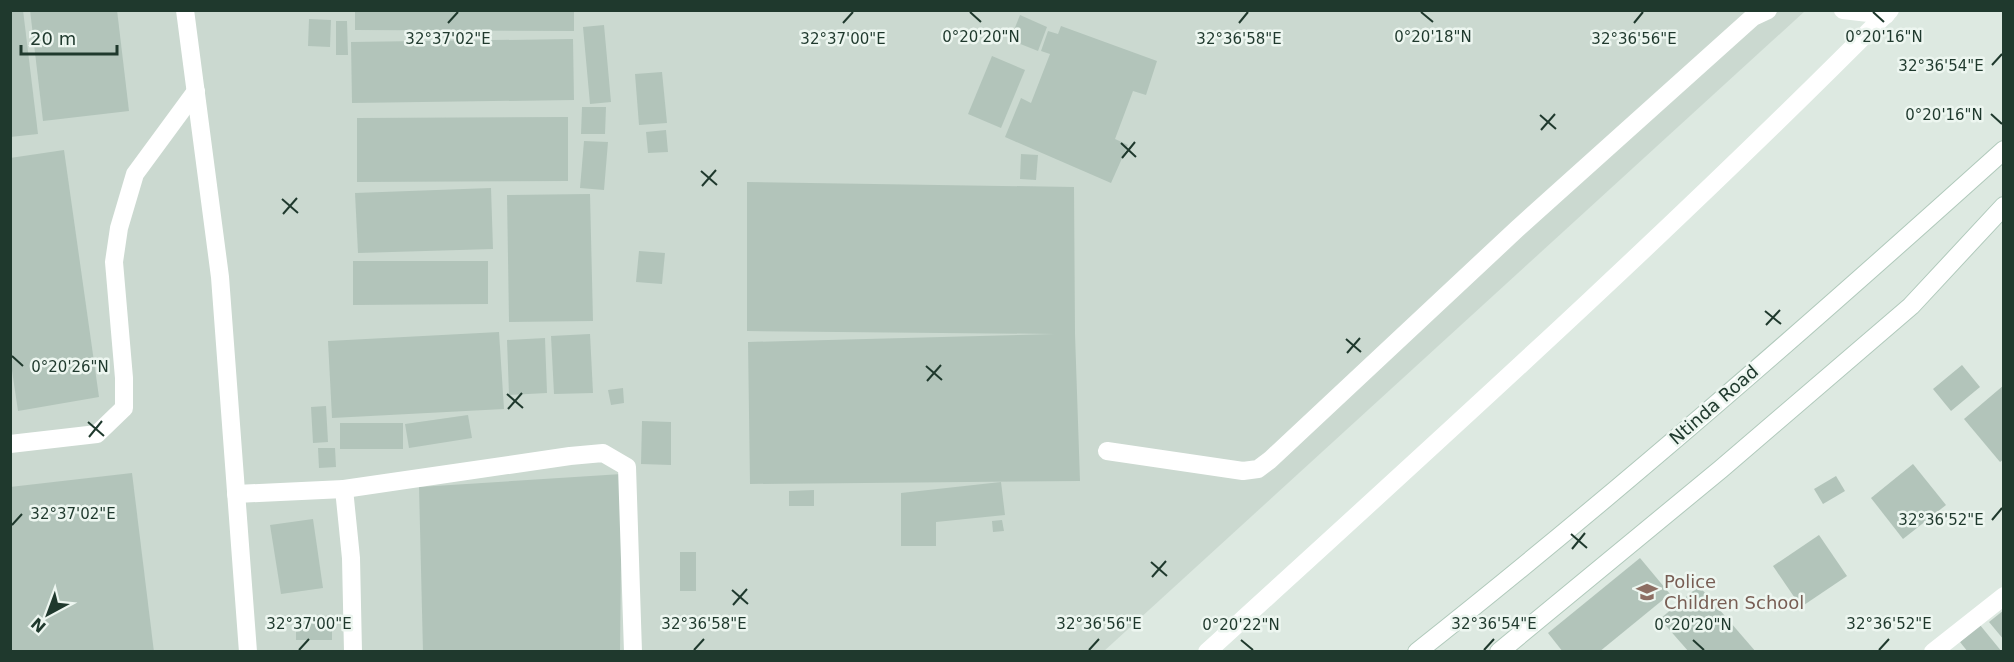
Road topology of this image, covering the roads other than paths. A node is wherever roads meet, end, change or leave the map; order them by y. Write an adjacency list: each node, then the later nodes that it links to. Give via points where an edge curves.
1 (185, 10): 5 (main road)
2 (1768, 10): 9 (main road, via 1744,24 1258,469 1244,471)
3 (1843, 10): 4 (main road)
4 (1888, 13): 16 (main road, via 1762,139)
5 (195, 91): 8 (main road, via 135,174 119,228 114,262 124,408 97,434); 11 (main road, via 220,278)
6 (2004, 150): 17 (main road, Ntinda Road, via 1667,446)
7 (2004, 206): 18 (main road, via 1911,306)
8 (10, 444)
9 (1107, 451)
10 (344, 489): 11 (main road); 14 (main road, via 351,558); 15 (main road, via 603,453 627,467)
11 (236, 494): 13 (main road)
12 (2004, 596): 19 (main road)
13 (248, 651)
14 (353, 651)
15 (633, 651)
16 (1207, 651)
17 (1417, 651)
18 (1499, 651)
19 (1933, 651)

